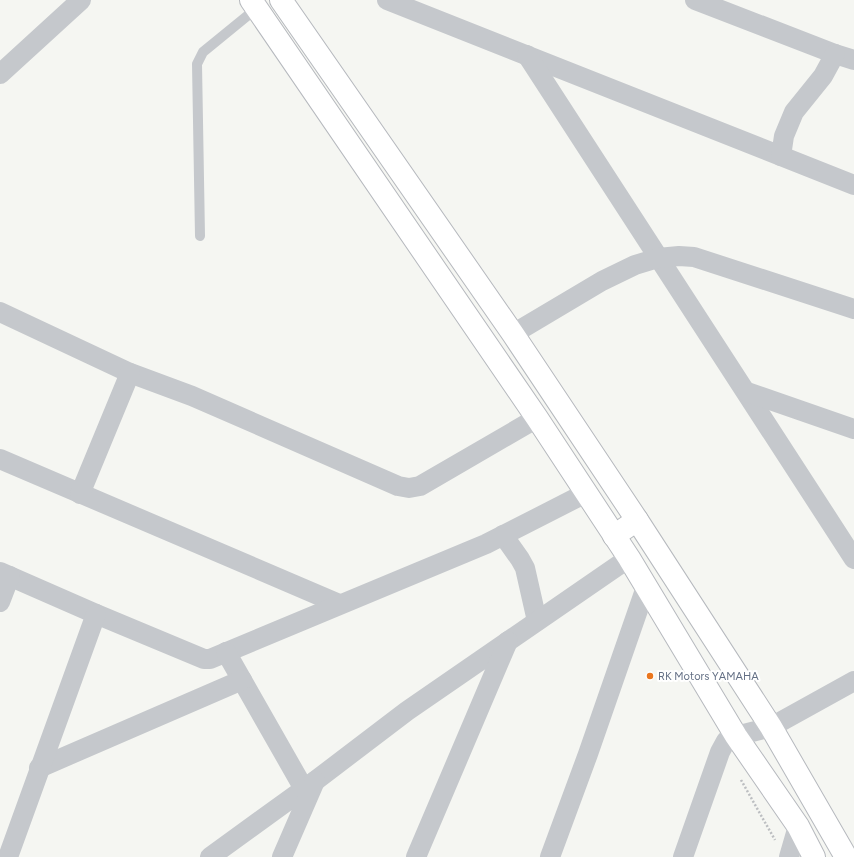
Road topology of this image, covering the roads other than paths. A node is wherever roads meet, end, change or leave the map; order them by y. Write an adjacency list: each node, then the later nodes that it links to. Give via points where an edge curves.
1 (81, 0): 9 (street)
2 (281, 0): 16 (main road)
3 (387, 0): 7 (street)
4 (695, 0): 6 (street)
5 (254, 4): 12 (lane, via 203,52 197,64); 19 (main road)
6 (835, 54): 8 (street); 10 (street, via 823,76 788,122)
7 (527, 55): 10 (street); 13 (street)
8 (854, 60)
9 (0, 74)
10 (781, 156): 11 (street)
11 (854, 185)
12 (200, 236)
13 (658, 258): 14 (street, via 694,257); 16 (street, via 635,265 602,281); 18 (street)
14 (854, 309)
15 (0, 312): 17 (street)
16 (513, 334): 24 (main road)
17 (130, 373): 19 (street, via 192,396 398,486 409,488 420,486); 23 (street)
18 (747, 392): 20 (street); 28 (street)
19 (538, 418): 22 (main road)
20 (854, 429)
21 (0, 459): 23 (street)
22 (586, 493): 25 (street); 26 (main road)
23 (80, 494): 32 (street)
24 (637, 520): 26 (main road); 39 (main road)
25 (503, 535): 32 (street); 34 (street, via 525,568)
26 (614, 536): 27 (main road)
27 (629, 558): 30 (main road); 34 (street)
28 (854, 559)
29 (5, 574): 31 (street); 33 (street)
30 (646, 587): 40 (main road); 48 (street)
31 (0, 602)
32 (338, 604): 36 (street)
33 (96, 614): 36 (street, via 204,659); 41 (street)
34 (537, 621): 35 (street)
35 (508, 641): 42 (street, via 407,711); 47 (street)
36 (226, 652): 37 (street)
37 (242, 680): 41 (street); 42 (street)
38 (854, 681): 39 (street)
39 (771, 727): 40 (street); 52 (main road)
40 (736, 736): 43 (main road); 49 (street, via 726,741 720,752)
41 (39, 768): 44 (street)
42 (310, 784): 45 (street); 46 (street)
43 (798, 826): 50 (street); 51 (main road)
44 (8, 857)
45 (210, 857)
46 (282, 857)
47 (416, 857)
48 (550, 857)
49 (683, 857)
50 (789, 857)
51 (814, 857)
52 (846, 857)

